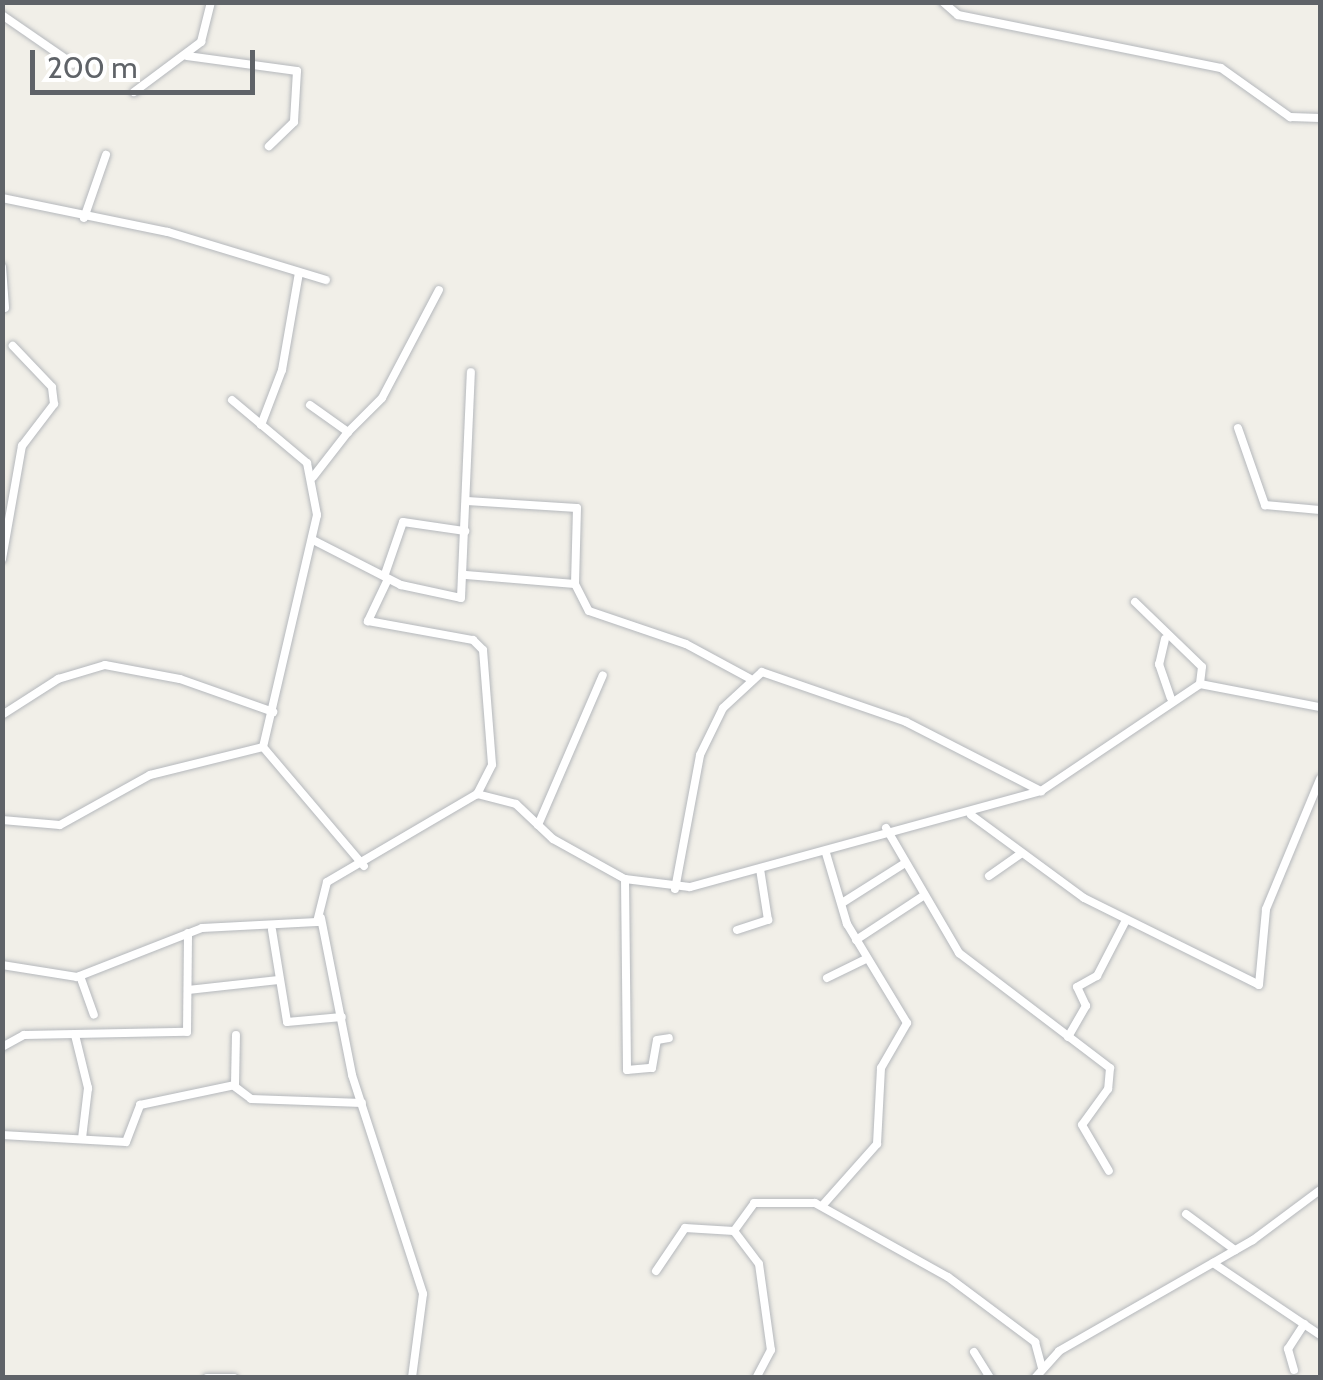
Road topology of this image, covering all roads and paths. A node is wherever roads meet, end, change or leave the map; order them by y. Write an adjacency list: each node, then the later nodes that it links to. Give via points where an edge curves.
1 (212, 2): 4 (street, via 201,42)
2 (943, 2): 7 (street, via 958,15 1220,68 1290,117)
3 (2, 15): 5 (street)
4 (186, 56): 6 (street); 8 (street, via 297,71 294,122)
5 (72, 64)
6 (134, 92)
7 (1320, 118)
8 (270, 146)
9 (106, 155): 11 (street)
10 (2, 198): 11 (street)
11 (84, 218): 13 (street, via 168,232)
12 (2, 266): 16 (street)
13 (299, 273): 14 (street); 21 (street, via 282,370)
14 (326, 280)
15 (439, 290): 23 (street, via 382,398)
16 (4, 308)
17 (12, 346): 29 (street, via 52,387 54,404 22,446)
18 (470, 372): 25 (street)
19 (232, 400): 21 (street)
20 (310, 405): 23 (street)
21 (261, 425): 24 (street)
22 (1238, 428): 26 (street, via 1265,505)
23 (348, 432): 24 (street)
24 (313, 477): 28 (street)
25 (468, 501): 27 (street); 32 (street, via 577,508)
26 (1320, 510)
27 (465, 531): 30 (street); 31 (street, via 403,522)
28 (313, 540): 31 (street); 40 (street)
29 (2, 559)
30 (466, 575): 31 (street, via 454,599); 32 (street)
31 (386, 577): 45 (street, via 368,621 472,640 483,650 492,765)
32 (574, 584): 36 (street, via 589,611 686,644)
33 (1135, 602): 34 (street)
34 (1165, 639): 37 (street, via 1202,667); 38 (street, via 1159,664)
35 (604, 674): 48 (street)
36 (749, 678): 44 (street, via 778,671); 57 (street, via 700,755)
37 (1200, 684): 38 (street); 39 (street)
38 (1171, 698): 44 (street)
39 (1320, 707)
40 (273, 712): 41 (street, via 180,679 104,666 58,679); 42 (street)
41 (2, 715)
42 (263, 746): 47 (street, via 150,775 60,825); 53 (street)
43 (1320, 778): 61 (street, via 1266,909 1259,986)
44 (1041, 791): 46 (street)
45 (477, 794): 48 (street, via 516,804); 53 (street)
46 (971, 814): 49 (street); 51 (street)
47 (2, 820)
48 (538, 825): 56 (street)
49 (886, 828): 50 (street); 52 (street)
50 (826, 852): 54 (street); 59 (street)
51 (1021, 854): 55 (street); 61 (street)
52 (905, 863): 58 (street); 59 (street)
53 (364, 866): 60 (street, via 323,886)
54 (760, 869): 57 (street); 63 (street, via 768,920)
55 (988, 876)
56 (626, 879): 57 (street); 77 (street, via 627,1070 652,1068 656,1040)
57 (675, 889)
58 (923, 896): 65 (street); 76 (street, via 976,970)
59 (842, 903): 65 (street)
60 (321, 918): 62 (street); 73 (street)
61 (1126, 920): 76 (street, via 1097,976 1077,986 1086,1006)
62 (272, 930): 64 (street); 70 (street)
63 (737, 930)
64 (188, 933): 68 (street); 71 (street)
65 (856, 940): 66 (street)
66 (866, 958): 69 (street); 85 (street, via 907,1023 880,1068 876,1144)
67 (2, 965): 68 (street)
68 (80, 976): 72 (street)
69 (826, 978)
70 (278, 980): 71 (street); 73 (street, via 287,1022)
71 (188, 990): 74 (street, via 183,1034)
72 (94, 1015)
73 (342, 1017): 80 (street)
74 (74, 1035): 78 (street, via 11,1037); 82 (street, via 88,1088)
75 (236, 1035): 79 (street)
76 (1068, 1037): 83 (street, via 1111,1069 1082,1125)
77 (670, 1038)
78 (2, 1047)
79 (234, 1086): 80 (street, via 251,1100); 82 (street, via 139,1106 126,1142)
80 (362, 1103): 98 (street, via 423,1294)
81 (2, 1136): 82 (street)
82 (82, 1138)
83 (1110, 1171)
84 (1320, 1190): 88 (street)
85 (822, 1206): 87 (street, via 758,1202); 95 (street, via 1007,1321 1038,1346)
86 (1186, 1214): 88 (street)
87 (734, 1230): 90 (street, via 685,1228); 99 (street, via 759,1264 770,1350)
88 (1236, 1250): 89 (street)
89 (1214, 1263): 91 (street); 95 (street)
90 (656, 1271)
91 (1304, 1324): 92 (street); 94 (street, via 1288,1348)
92 (1320, 1334)
93 (974, 1352): 100 (street)
94 (1294, 1370)
95 (1038, 1375)
96 (208, 1378): 97 (street)
97 (234, 1378)
98 (412, 1378)
99 (756, 1378)
100 (990, 1378)

